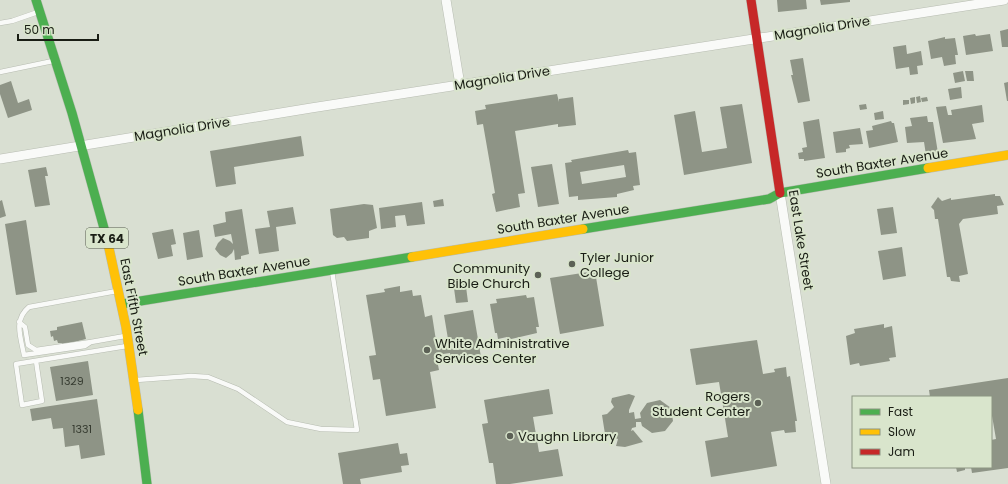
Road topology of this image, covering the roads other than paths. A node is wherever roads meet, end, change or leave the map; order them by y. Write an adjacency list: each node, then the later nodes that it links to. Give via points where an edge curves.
1 (36, 0): 5 (street, East Fifth Street / TX 64)
2 (449, 0): 10 (street)
3 (751, 0): 7 (street, East Lake Street)
4 (1004, 0): 7 (street, Magnolia Drive)
5 (39, 11): 6 (lane); 8 (street, East Fifth Street / TX 64)
6 (0, 23)
7 (757, 38): 10 (street, Magnolia Drive); 14 (street, East Lake Street)
8 (56, 60): 9 (lane); 11 (street, East Fifth Street / TX 64)
9 (0, 72)
10 (460, 84): 11 (street, Magnolia Drive)
11 (83, 145): 13 (street, Magnolia Drive); 16 (street, East Fifth Street / TX 64)
12 (1008, 155): 14 (street, South Baxter Avenue)
13 (0, 159)
14 (780, 193): 15 (street, South Baxter Avenue, via 769,199); 25 (street, East Lake Street)
15 (332, 270): 17 (street, South Baxter Avenue); 23 (lane, via 357,430 321,429 287,422 238,389 208,377)
16 (119, 291): 17 (street, East Fifth Street / TX 64); 18 (lane, via 29,308 22,313)
17 (122, 304): 19 (street, East Fifth Street / TX 64)
18 (19, 322): 20 (lane, via 25,327 28,346 36,350); 20 (lane, via 24,355 85,346)
19 (126, 336): 20 (lane); 21 (street, East Fifth Street / TX 64)
20 (91, 342)
21 (128, 346): 22 (lane); 23 (street, East Fifth Street / TX 64)
22 (36, 361): 22 (lane, via 16,364 22,405 42,401)
23 (135, 380): 24 (street, East Fifth Street / TX 64)
24 (148, 484)
25 (826, 484)

